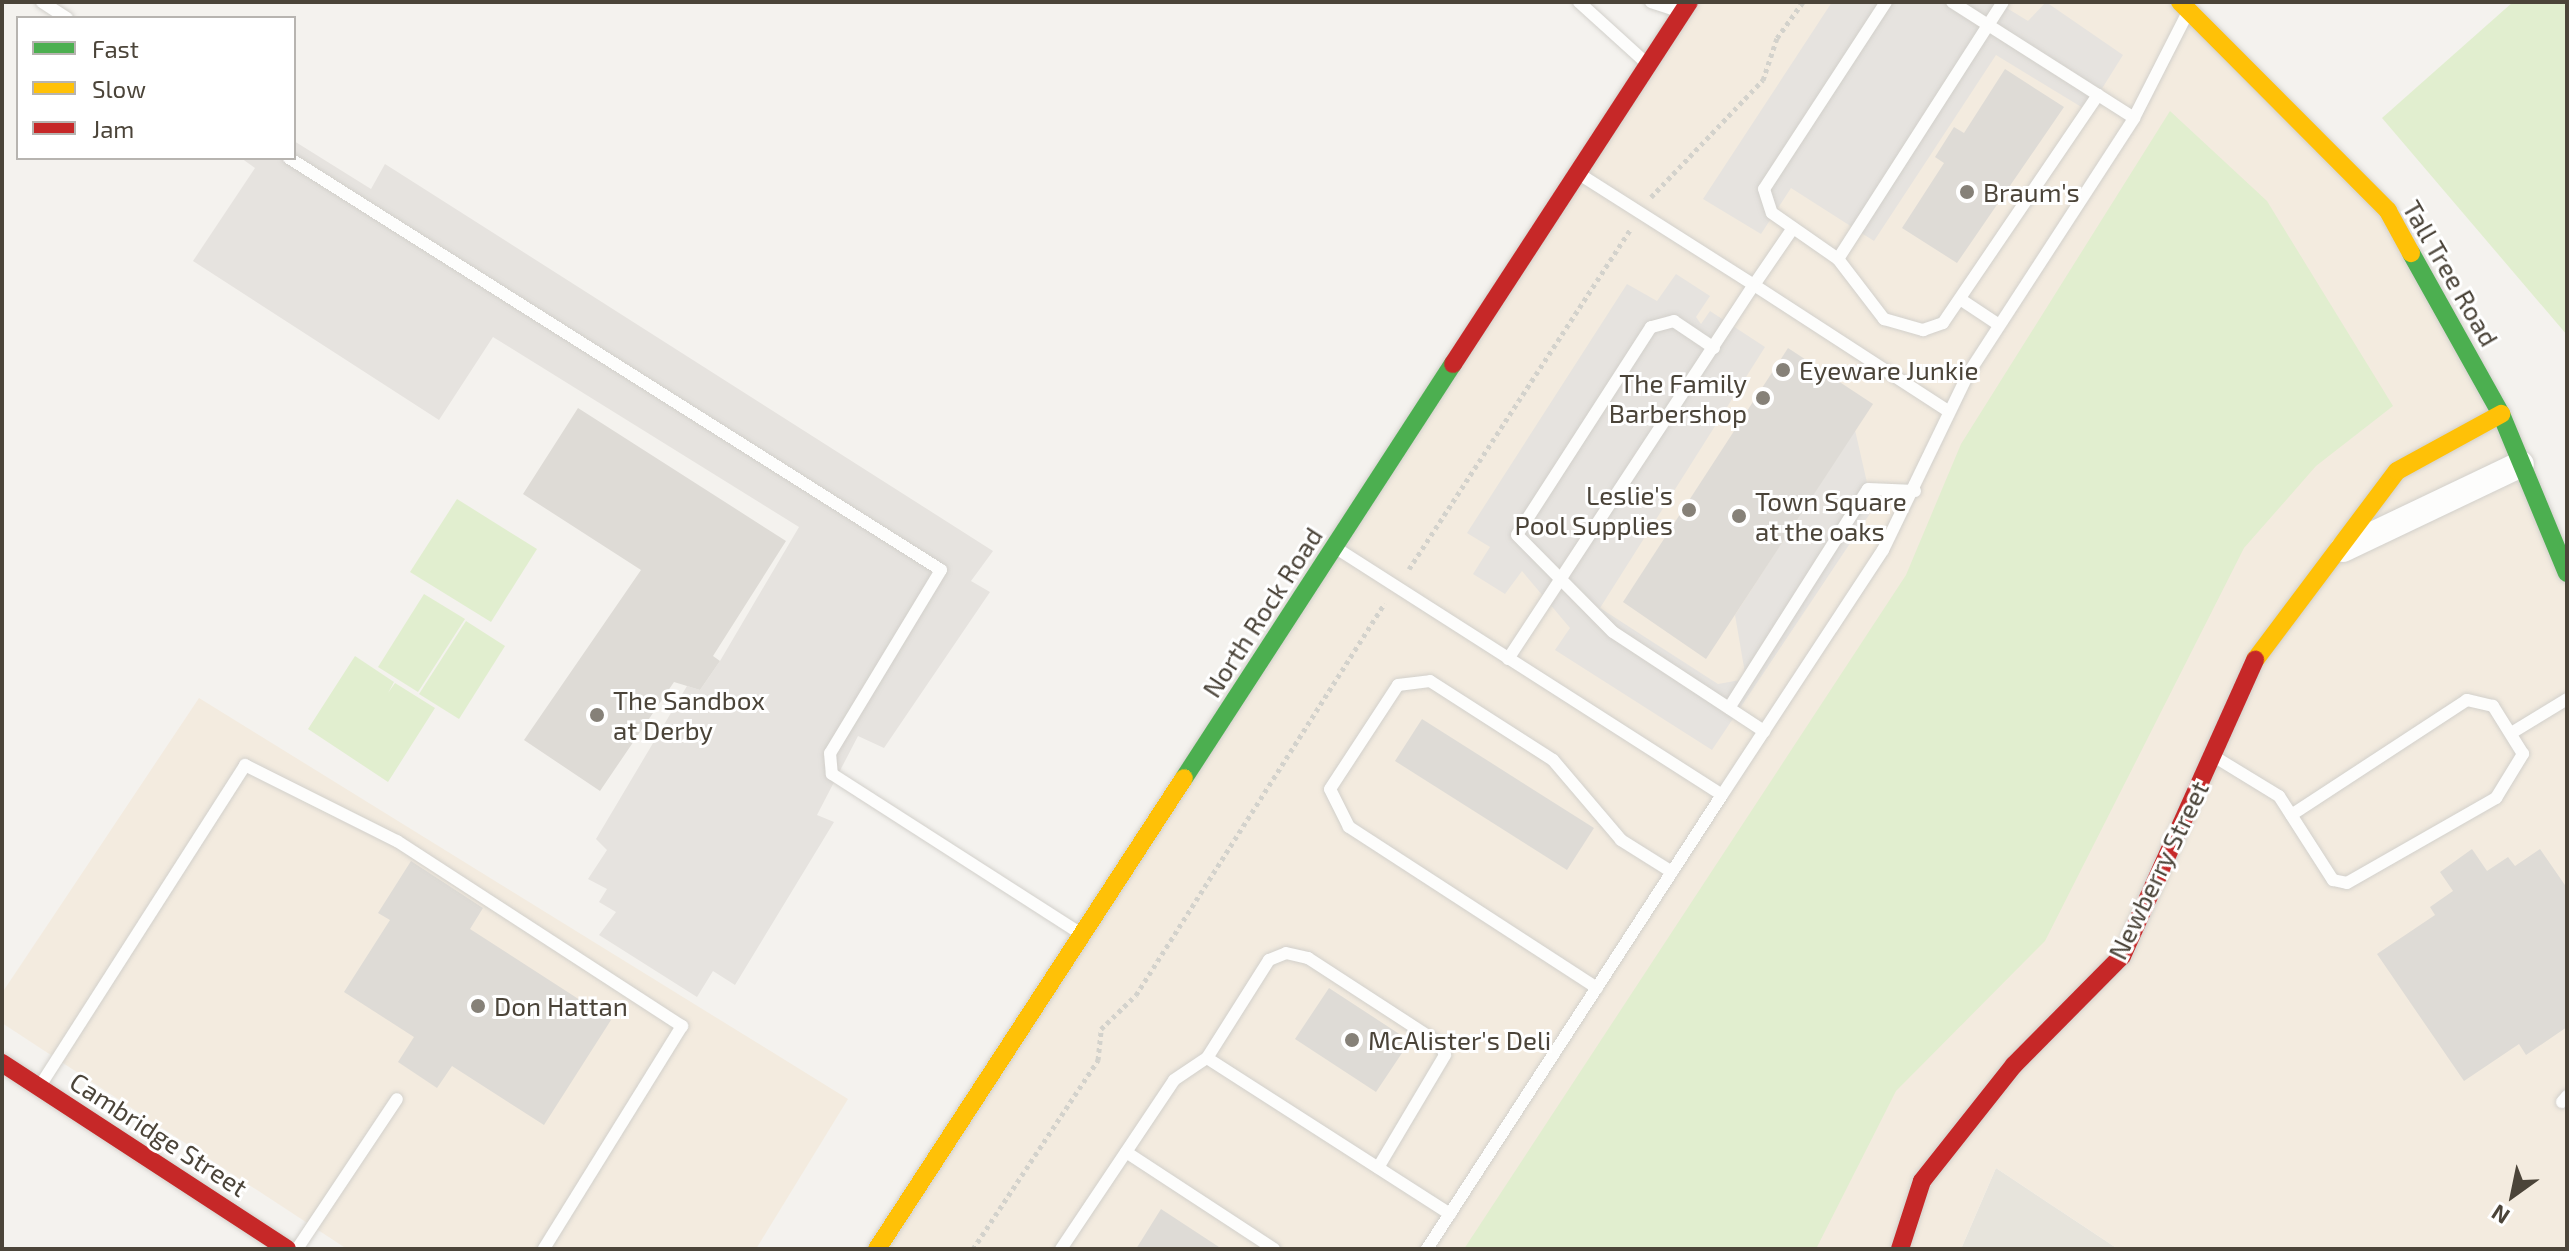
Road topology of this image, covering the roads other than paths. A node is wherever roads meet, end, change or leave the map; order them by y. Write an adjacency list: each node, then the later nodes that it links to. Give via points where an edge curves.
1 (42, 2): 10 (lane)
2 (1579, 2): 12 (lane)
3 (1651, 2): 9 (lane)
4 (1886, 2): 17 (lane, via 1764,189 1772,213)
5 (1952, 2): 11 (lane)
6 (2003, 2): 11 (lane)
7 (2169, 2): 8 (street, Tall Tree Road)
8 (2188, 5): 14 (lane); 24 (street, Tall Tree Road, via 2388,211)
9 (1686, 7): 12 (street, North Rock Road)
10 (64, 16)
11 (1989, 25): 13 (lane); 18 (lane)
12 (1648, 65): 16 (street, North Rock Road)
13 (2098, 95): 14 (lane); 20 (lane)
14 (2134, 118): 21 (lane)
15 (292, 160): 40 (lane, via 941,570 830,753 832,774)
16 (1578, 173): 19 (lane); 27 (street, North Rock Road)
17 (1793, 228): 18 (lane); 19 (lane)
18 (1838, 259): 20 (lane, via 1870,308 1903,328 1943,323)
19 (1754, 285): 22 (lane); 23 (lane)
20 (1963, 301): 21 (lane)
21 (1999, 325): 23 (lane)
22 (1714, 348): 30 (lane); 30 (lane, via 1674,321 1651,327 1520,525 1517,535 1527,550)
23 (1948, 411): 26 (lane)
24 (2501, 414): 25 (street, Tall Tree Road); 28 (street, Newberry Street, via 2397,471)
25 (2521, 464): 28 (street, Newberry Street); 29 (street, Tall Tree Road)
26 (1915, 491): 33 (lane, via 1868,489); 34 (lane)
27 (1335, 547): 31 (lane); 40 (street, North Rock Road)
28 (2340, 550): 36 (street, Newberry Street, via 2255,660)
29 (2567, 573)
30 (1560, 582): 31 (lane); 33 (lane, via 1613,632)
31 (1508, 659): 37 (lane)
32 (2567, 699): 35 (lane)
33 (1729, 708): 34 (lane)
34 (1764, 731): 37 (lane)
35 (2513, 732): 38 (lane, via 2493,706 2467,700); 38 (lane, via 2523,754 2496,798 2347,883 2333,880)
36 (2212, 755): 38 (lane, via 2279,796); 56 (street, Newberry Street, via 2122,956 2014,1065 1922,1181)
37 (1722, 795): 39 (lane)
38 (2291, 815)
39 (1672, 872): 41 (lane); 41 (lane, via 1621,840 1553,760 1430,681 1398,685 1330,789 1349,827)
40 (1082, 935): 52 (street, North Rock Road)
41 (1597, 988): 48 (lane)
42 (1207, 1058): 46 (lane, via 1174,1080); 47 (lane); 47 (lane, via 1269,960 1286,953 1308,958 1439,1043 1445,1055)
43 (2, 1063): 44 (street, Cambridge Street)
44 (39, 1087): 49 (street, Cambridge Street); 51 (lane, via 245,765 397,841 682,1026)
45 (397, 1099): 50 (lane)
46 (1126, 1152): 53 (lane); 54 (lane)
47 (1378, 1168): 48 (lane)
48 (1450, 1214): 55 (lane)
49 (287, 1249)
50 (297, 1249)
51 (544, 1249)
52 (877, 1249)
53 (1061, 1249)
54 (1274, 1249)
55 (1427, 1249)
56 (1900, 1249)

